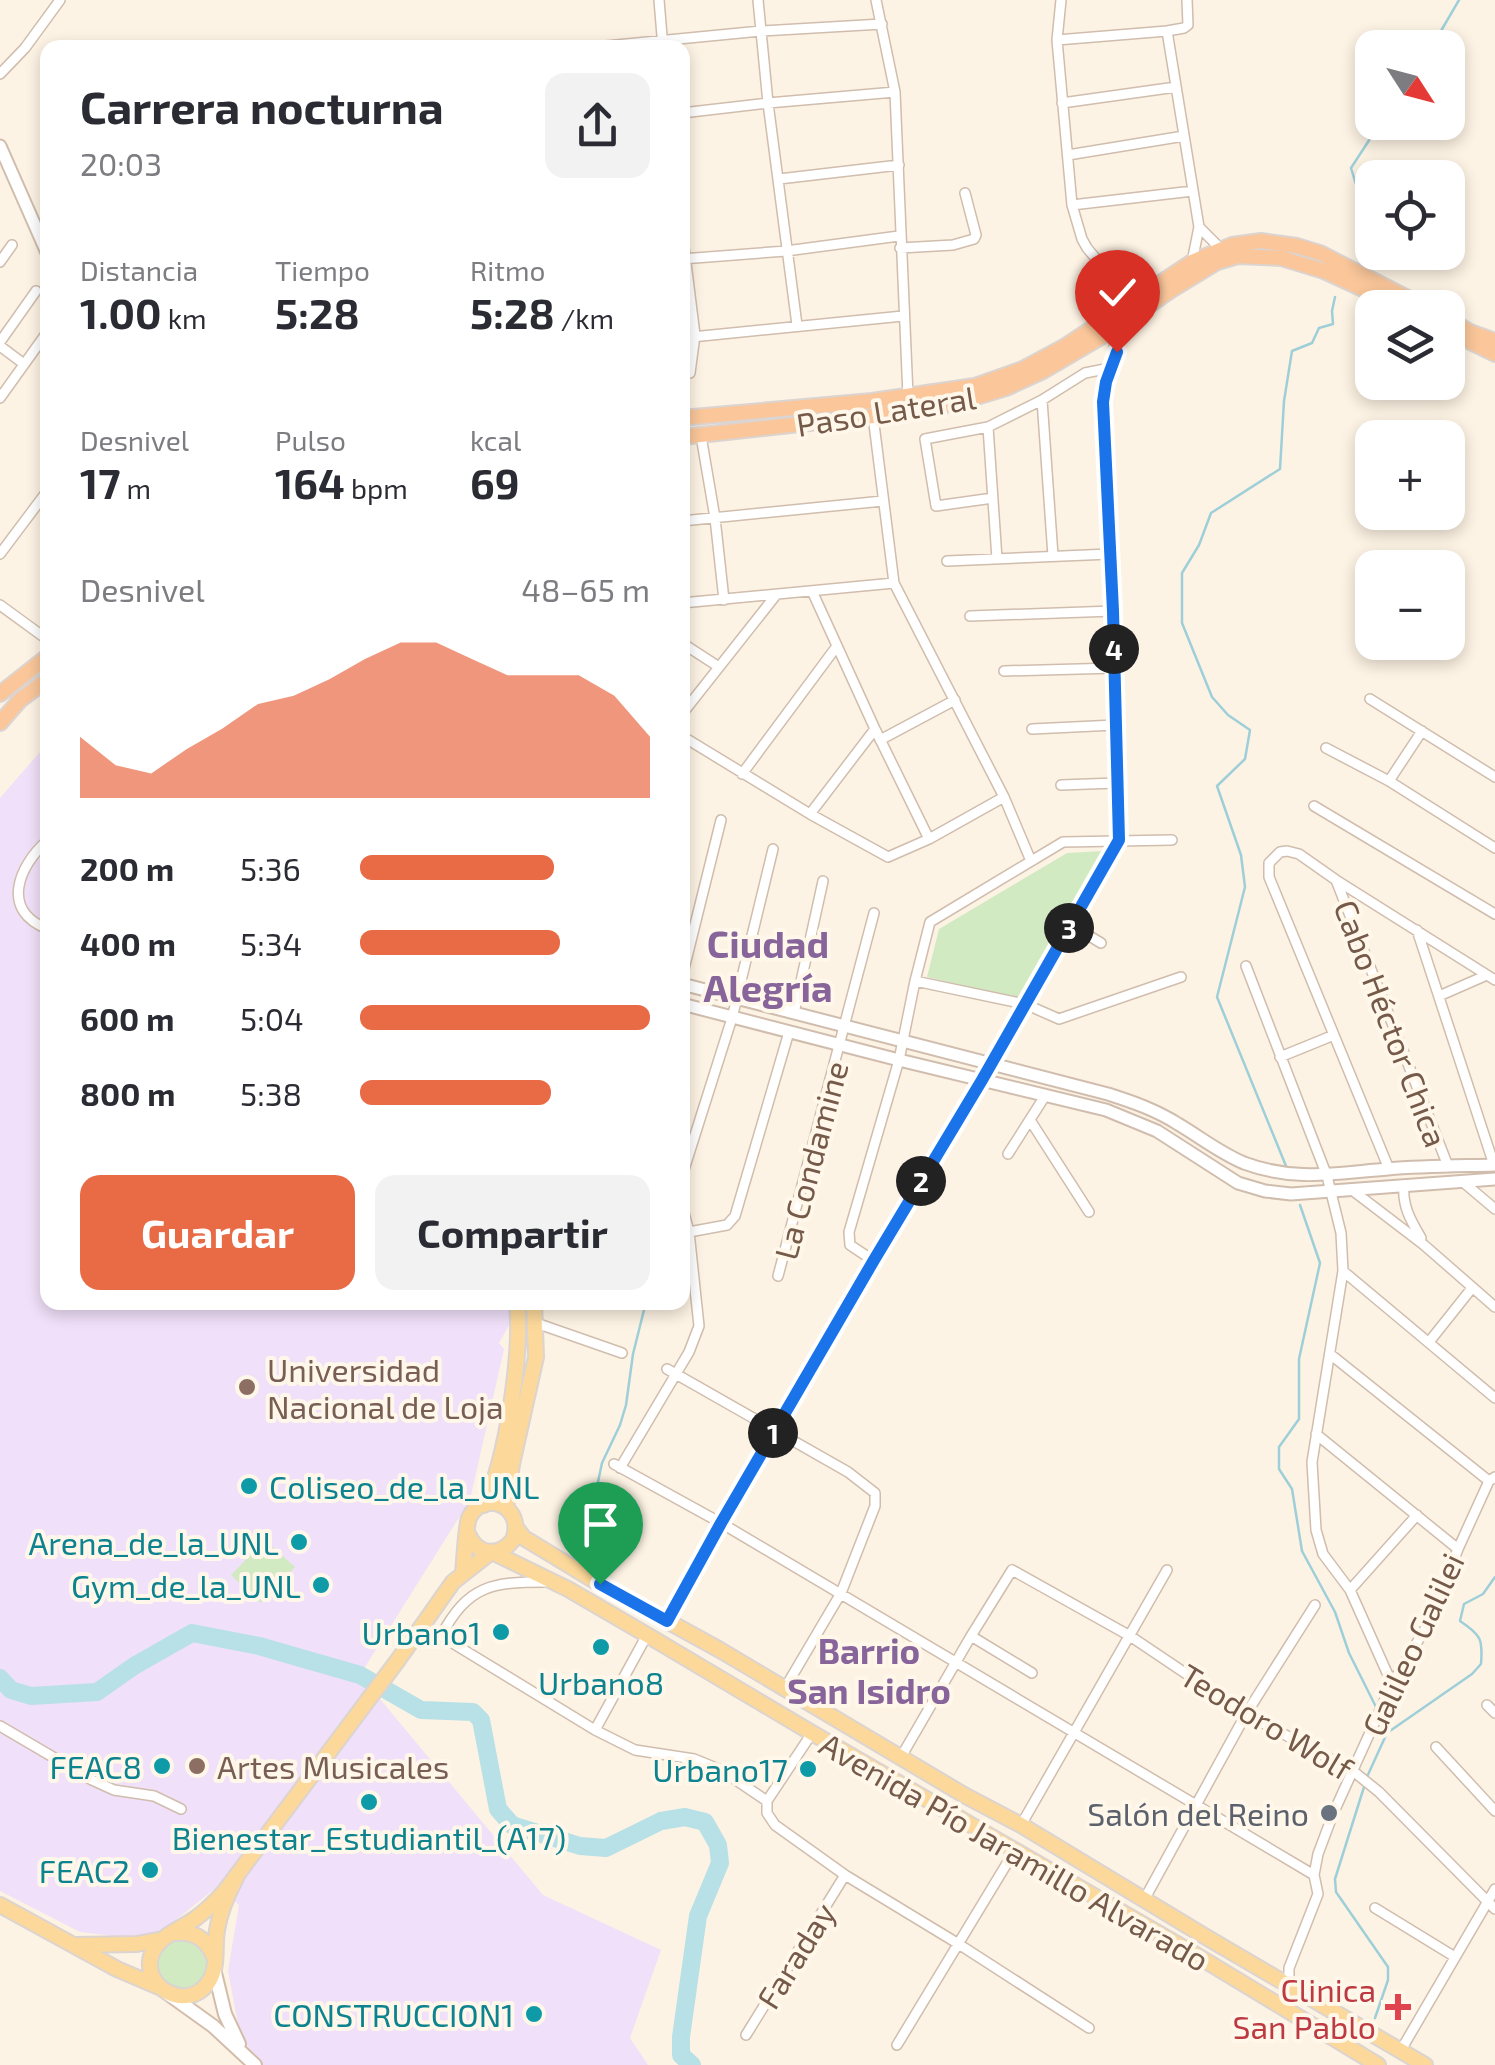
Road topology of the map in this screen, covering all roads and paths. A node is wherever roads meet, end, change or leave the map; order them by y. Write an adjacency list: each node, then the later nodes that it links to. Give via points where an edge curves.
1 (60, 0): 13 (street)
2 (659, 0): 10 (street)
3 (758, 0): 8 (street)
4 (876, 0): 7 (street)
5 (1061, 0): 12 (street)
6 (1186, 0): 9 (street, via 1188,25)
7 (882, 24): 8 (street); 15 (street)
8 (761, 31): 11 (street); 17 (street)
9 (1167, 31): 12 (street); 14 (street)
10 (663, 40)
11 (690, 40)
12 (1057, 40): 16 (street)
13 (0, 74)
14 (1176, 87): 16 (street); 19 (street)
15 (894, 92): 17 (street); 22 (street)
16 (1062, 102): 21 (street)
17 (768, 103): 18 (street); 23 (street)
18 (690, 112)
19 (1184, 136): 21 (street); 24 (street)
20 (0, 146): 29 (street)
21 (1068, 155): 26 (street)
22 (899, 165): 23 (street); 28 (street)
23 (779, 180): 33 (street)
24 (1193, 191): 26 (street); 27 (street)
25 (965, 192): 31 (street, via 976,238)
26 (1072, 206): 37 (street, via 1086,248)
27 (1199, 227): 32 (street); 36 (street)
28 (899, 236): 31 (street); 33 (street)
29 (40, 237)
30 (12, 244): 35 (street)
31 (900, 248): 43 (street)
32 (1221, 249): 36 (highway); 39 (highway, via 1261,242 1297,246)
33 (786, 251): 34 (street); 45 (street)
34 (690, 259)
35 (0, 262)
36 (1192, 262): 41 (highway)
37 (1118, 285): 41 (street); 44 (street)
38 (1364, 290): 44 (highway, Paso Lateral, via 1281,258 1238,256)
39 (1394, 290)
40 (36, 291): 52 (street)
41 (1143, 293): 44 (highway)
42 (690, 297): 47 (street)
43 (903, 316): 45 (street); 57 (street)
44 (1113, 320): 55 (street, via 1117,352); 57 (highway, via 1024,369 975,386); 60 (highway, Paso Lateral, via 1043,371 1006,388 957,404)
45 (797, 325): 47 (street)
46 (1465, 329): 51 (highway)
47 (695, 335): 48 (street); 56 (street)
48 (690, 336)
49 (1465, 339): 53 (highway)
50 (40, 341): 54 (street)
51 (1495, 341)
52 (0, 344): 54 (street)
53 (1495, 354)
54 (24, 364): 58 (street)
55 (1110, 368): 59 (street, via 1085,373); 71 (street, via 1103,402)
56 (690, 373)
57 (908, 396): 61 (highway)
58 (0, 398)
59 (1042, 400): 62 (street); 72 (street)
60 (874, 416): 63 (highway, Paso Lateral); 67 (street)
61 (690, 417)
62 (988, 427): 65 (street); 65 (street, via 925,439 936,506)
63 (702, 436): 64 (highway, Paso Lateral); 68 (street)
64 (690, 437)
65 (993, 498): 73 (street)
66 (40, 501): 70 (street)
67 (884, 501): 68 (street); 75 (street)
68 (715, 518): 69 (street); 78 (street)
69 (690, 520)
70 (0, 554)
71 (1110, 554): 72 (street); 81 (street)
72 (1053, 556): 73 (street)
73 (997, 559): 74 (street)
74 (947, 561)
75 (894, 583): 76 (street); 92 (street)
76 (812, 591): 77 (street); 84 (street)
77 (776, 594): 78 (street); 87 (street)
78 (724, 600): 79 (street)
79 (690, 602)
80 (0, 605): 83 (street)
81 (1113, 611): 82 (street); 88 (street)
82 (970, 616)
83 (40, 634)
84 (838, 646): 97 (street); 103 (street)
85 (690, 648): 87 (street)
86 (40, 662): 91 (highway)
87 (719, 667): 94 (street)
88 (1114, 668): 89 (street); 96 (street)
89 (1004, 671)
90 (40, 685): 95 (highway)
91 (0, 694)
92 (955, 700): 100 (street); 108 (street)
93 (1370, 700): 99 (street)
94 (690, 704)
95 (0, 723)
96 (1115, 725): 98 (street); 106 (street)
97 (875, 728): 100 (street); 110 (street)
98 (1032, 730)
99 (1422, 731): 104 (street); 105 (street)
100 (880, 740): 112 (street)
101 (690, 741): 103 (street)
102 (1326, 748): 105 (street)
103 (742, 774): 110 (street)
104 (1495, 777)
105 (1390, 781): 116 (street)
106 (1116, 783): 107 (street); 113 (street)
107 (1061, 785)
108 (1004, 798): 112 (street); 118 (street)
109 (1314, 806): 122 (street)
110 (810, 814): 112 (street, via 888,857)
111 (721, 820): 127 (street)
112 (928, 839)
113 (1119, 840): 114 (street); 118 (street, via 1063,842); 123 (street)
114 (1172, 840)
115 (40, 847): 124 (street, via 17,888 20,909)
116 (1495, 848)
117 (773, 849): 134 (street)
118 (1031, 860): 131 (street, via 932,919)
119 (1336, 880): 125 (street); 141 (street, via 1287,851 1268,870); 155 (street, Cabo Héctor Chica)
120 (823, 881): 137 (street)
121 (874, 913): 139 (street, La Condamine)
122 (1495, 914)
123 (1071, 924): 126 (street); 135 (street)
124 (40, 925)
125 (1416, 929): 130 (street); 133 (street)
126 (1102, 943)
127 (690, 948)
128 (1246, 966): 144 (street)
129 (1181, 977): 135 (street, via 1062,1019)
130 (1491, 978): 133 (street)
131 (915, 980): 135 (street); 142 (street)
132 (690, 984): 134 (street)
133 (1439, 996): 154 (street)
134 (736, 998): 137 (street); 138 (street)
135 (1025, 1004): 146 (street)
136 (690, 1006): 138 (street)
137 (794, 1013): 139 (street)
138 (732, 1018): 140 (street); 152 (street)
139 (845, 1026): 142 (street); 143 (street, La Condamine)
140 (788, 1032): 143 (street); 165 (street, via 735,1216)
141 (1334, 1035): 144 (street); 156 (street)
142 (903, 1041): 145 (street); 146 (street)
143 (841, 1045): 145 (street); 169 (street, La Condamine)
144 (1280, 1057): 157 (street)
145 (898, 1060): 147 (street); 167 (street, La Condamine, via 848,1232 854,1248)
146 (991, 1063): 147 (street); 150 (street, via 1142,1105)
147 (982, 1080): 148 (street); 167 (street)
148 (1045, 1096): 149 (street); 151 (street, via 1119,1115)
149 (1030, 1120): 153 (street); 164 (street)
150 (1179, 1124): 151 (street); 157 (street, via 1245,1163)
151 (1170, 1139): 162 (street, via 1238,1183 1291,1194)
152 (690, 1151)
153 (1008, 1154)
154 (1494, 1165): 155 (street)
155 (1448, 1166): 156 (street)
156 (1389, 1169): 157 (street)
157 (1327, 1176): 162 (street)
158 (1495, 1179): 159 (street)
159 (1462, 1181): 160 (street); 163 (street)
160 (1404, 1185): 161 (street); 166 (street, via 1406,1209)
161 (1352, 1190): 162 (street); 166 (street)
162 (1332, 1192): 168 (street)
163 (1495, 1209)
164 (1089, 1212)
165 (690, 1232): 178 (street, via 699,1326)
166 (1424, 1245): 170 (street)
167 (874, 1260): 180 (street)
168 (1344, 1271): 175 (street); 177 (street)
169 (778, 1276)
170 (1472, 1288): 171 (street); 175 (street)
171 (1495, 1306)
172 (516, 1310): 183 (main road, via 510,1406)
173 (535, 1310): 174 (main road)
174 (536, 1323): 176 (street); 184 (main road, via 533,1373)
175 (1429, 1342): 179 (street)
176 (622, 1353)
177 (1330, 1354): 181 (street); 182 (street)
178 (671, 1371): 180 (street); 186 (street, via 617,1466)
179 (1495, 1398)
180 (775, 1430): 186 (street); 196 (street, via 848,1472 876,1498)
181 (1316, 1434): 185 (street); 195 (street, via 1316,1530)
182 (1492, 1479): 189 (street, Galileo Galilei)
183 (484, 1504): 184 (main road); 188 (main road, via 470,1518)
184 (506, 1507): 187 (main road)
185 (1417, 1515): 189 (street); 195 (street)
186 (721, 1523): 196 (street); 199 (street)
187 (517, 1529): 190 (main road, via 510,1545); 194 (main road, Avenida Pío Jaramillo Alvarado)
188 (468, 1534): 190 (main road, via 478,1548); 192 (main road)
189 (1458, 1549): 209 (street, Galileo Galilei, via 1428,1624)
190 (492, 1552): 192 (main road); 193 (main road, Avenida Pío Jaramillo Alvarado)
191 (1166, 1570): 204 (street)
192 (462, 1574): 200 (main road)
193 (554, 1582): 197 (main road, Avenida Pío Jaramillo Alvarado); 202 (street, via 484,1588)
194 (600, 1584): 197 (main road); 199 (main road, Avenida Pío Jaramillo Alvarado)
195 (1350, 1590): 209 (street)
196 (841, 1593): 206 (street); 210 (street)
197 (590, 1602): 201 (main road, Avenida Pío Jaramillo Alvarado)
198 (1315, 1605): 213 (street)
199 (667, 1621): 205 (main road, Avenida Pío Jaramillo Alvarado)
200 (420, 1629): 202 (street); 234 (main road)
201 (647, 1635): 207 (main road, Avenida Pío Jaramillo Alvarado); 216 (street)
202 (442, 1636): 216 (street)
203 (970, 1636): 204 (street, Teodoro Wolf, via 1012,1570); 206 (street); 208 (street)
204 (1130, 1636): 213 (street, Teodoro Wolf); 217 (street)
205 (720, 1650): 207 (main road); 210 (main road, Avenida Pío Jaramillo Alvarado)
206 (956, 1661): 217 (street); 221 (street)
207 (709, 1670): 218 (main road, Avenida Pío Jaramillo Alvarado)
208 (1032, 1673)
209 (1392, 1684): 222 (street, Galileo Galilei)
210 (784, 1688): 214 (main road, Avenida Pío Jaramillo Alvarado)
211 (1487, 1705): 212 (street)
212 (1495, 1713)
213 (1246, 1714): 222 (street, Teodoro Wolf); 225 (street)
214 (844, 1724): 219 (main road); 221 (main road, Avenida Pío Jaramillo Alvarado)
215 (0, 1726): 226 (street, via 92,1780)
216 (595, 1730): 224 (street, via 636,1750 694,1759)
217 (1074, 1732): 225 (street); 229 (street)
218 (812, 1733): 219 (main road, Avenida Pío Jaramillo Alvarado); 224 (street)
219 (832, 1744): 228 (main road, Avenida Pío Jaramillo Alvarado)
220 (1436, 1747): 227 (street)
221 (901, 1757): 223 (main road, Avenida Pío Jaramillo Alvarado)
222 (1355, 1772): 233 (street, Galileo Galilei); 239 (street, Teodoro Wolf)
223 (964, 1795): 228 (main road); 229 (main road, Avenida Pío Jaramillo Alvarado)
224 (767, 1800): 232 (street, via 775,1825)
225 (1196, 1807): 233 (street); 237 (street)
226 (181, 1809)
227 (1495, 1811)
228 (953, 1815): 230 (main road, Avenida Pío Jaramillo Alvarado)
229 (1021, 1825): 231 (main road, Avenida Pío Jaramillo Alvarado)
230 (1014, 1850): 235 (main road, Avenida Pío Jaramillo Alvarado); 243 (street)
231 (1086, 1866): 235 (main road); 237 (main road, Avenida Pío Jaramillo Alvarado)
232 (845, 1876): 243 (street); 253 (street, Faraday)
233 (1314, 1876): 248 (street, Galileo Galilei, via 1318,1894)
234 (236, 1878): 241 (main road, via 214,1904); 247 (main road, via 217,1926)
235 (1075, 1885): 245 (main road, Avenida Pío Jaramillo Alvarado)
236 (1495, 1890): 239 (street)
237 (1144, 1900): 242 (main road, Avenida Pío Jaramillo Alvarado)
238 (0, 1905): 244 (main road)
239 (1491, 1905): 246 (street)
240 (1375, 1908): 246 (street)
241 (168, 1936): 244 (main road, via 138,1944); 247 (main road, via 198,1936); 249 (main road, via 150,1965)
242 (1206, 1937): 245 (main road); 248 (main road, Avenida Pío Jaramillo Alvarado)
243 (957, 1943): 252 (street); 254 (street)
244 (72, 1945): 249 (main road)
245 (1196, 1955): 251 (main road, Avenida Pío Jaramillo Alvarado)
246 (1455, 1958): 255 (street)
247 (214, 1965): 249 (main road, via 196,1994); 256 (main road, via 225,2014)
248 (1289, 1984): 250 (main road, Avenida Pío Jaramillo Alvarado)
249 (162, 1989): 256 (main road)
250 (1323, 2004): 251 (main road); 255 (main road, Avenida Pío Jaramillo Alvarado)
251 (1313, 2026): 257 (main road, Avenida Pío Jaramillo Alvarado)
252 (1090, 2028)
253 (746, 2035)
254 (896, 2045)
255 (1402, 2050): 258 (main road, Avenida Pío Jaramillo Alvarado)
256 (250, 2060)
257 (1378, 2065)
258 (1426, 2065)

